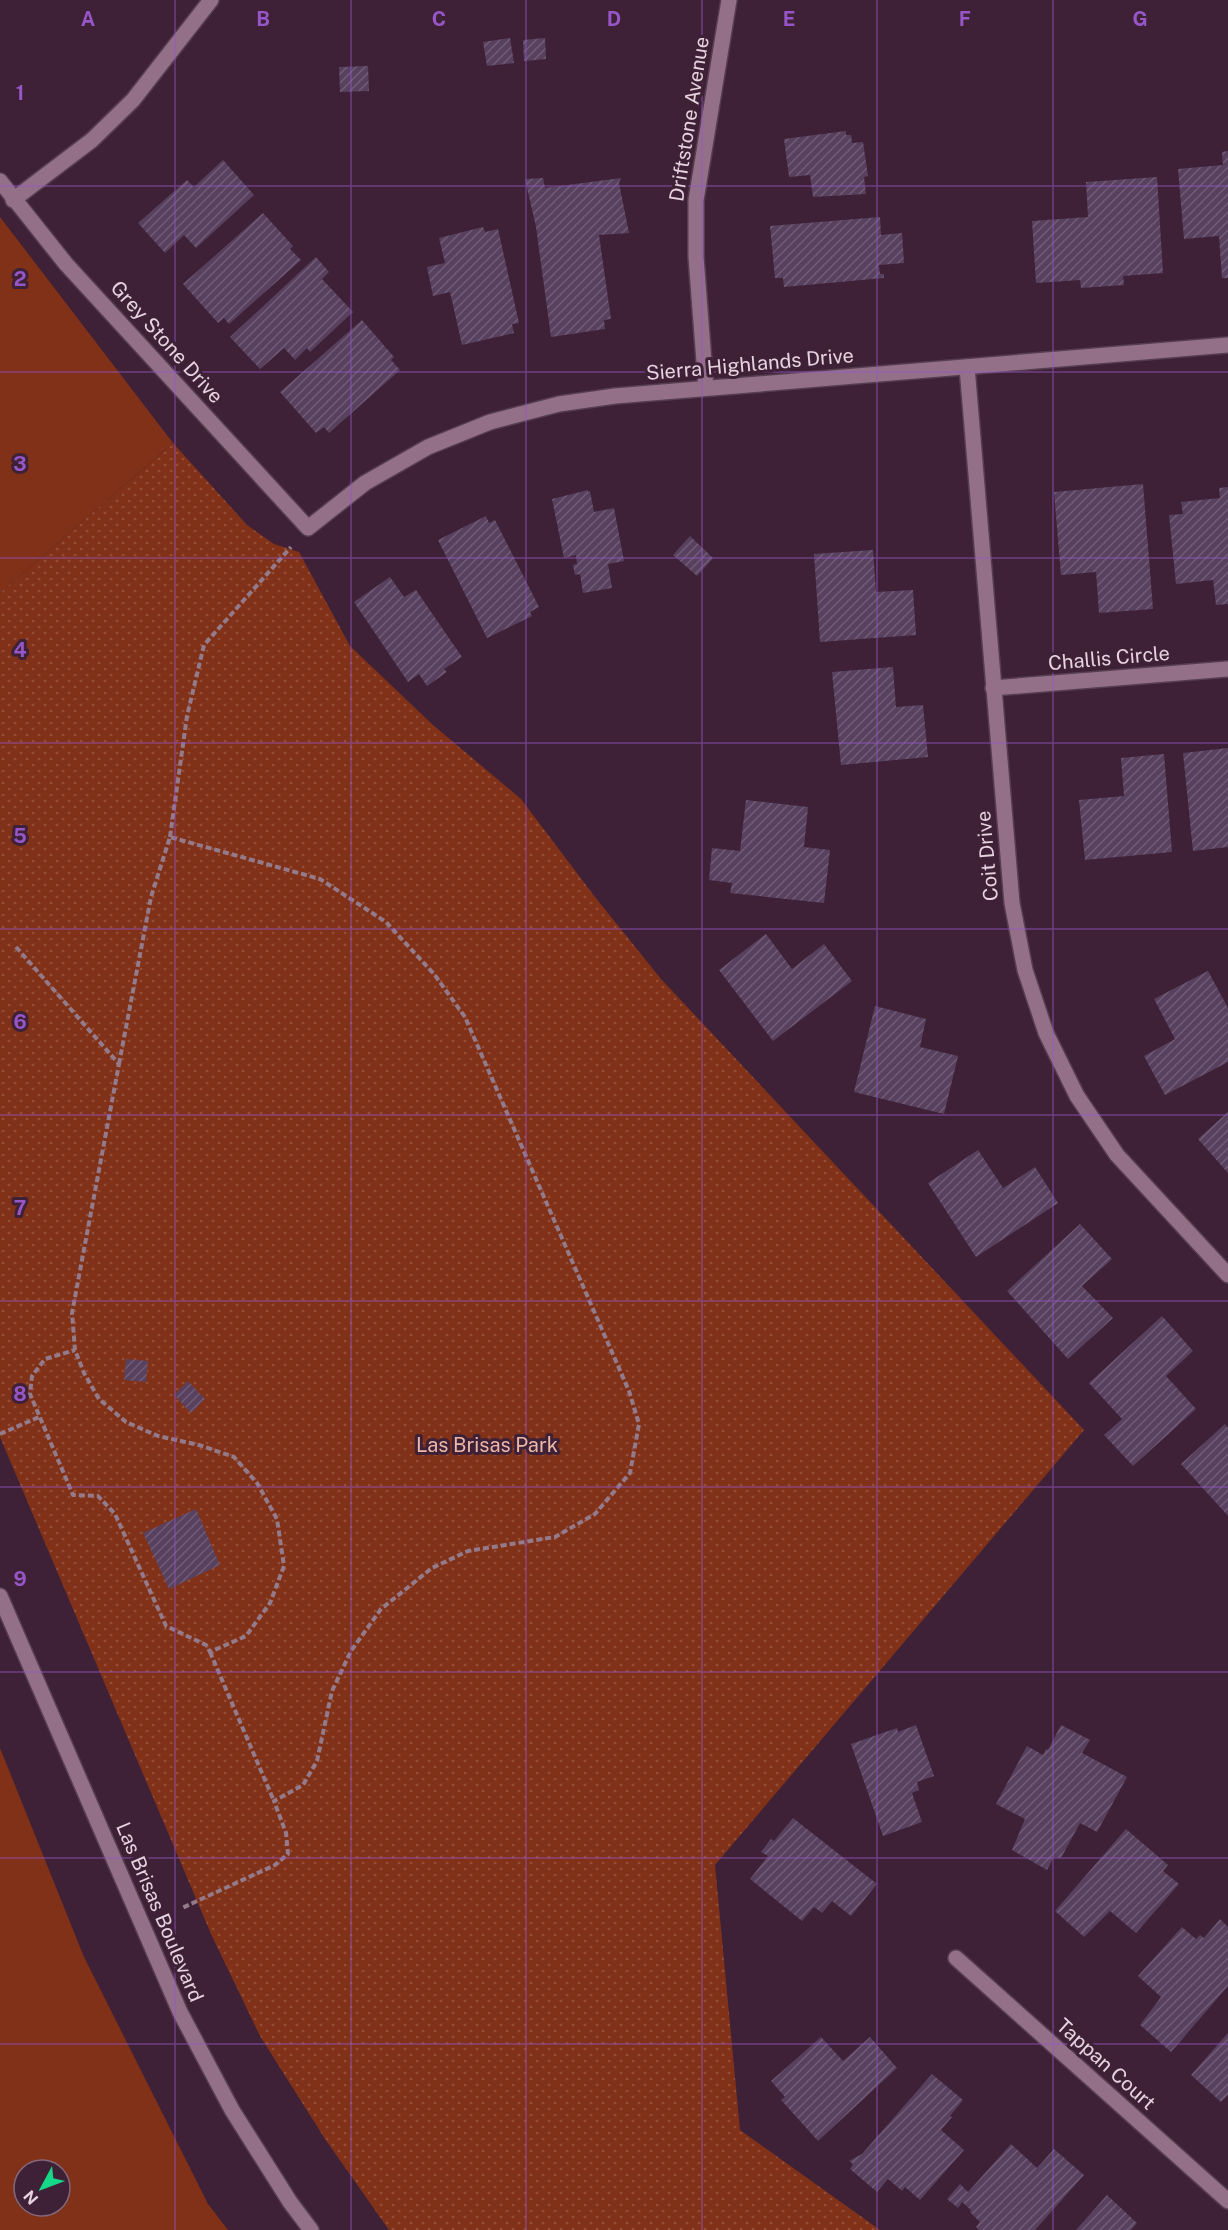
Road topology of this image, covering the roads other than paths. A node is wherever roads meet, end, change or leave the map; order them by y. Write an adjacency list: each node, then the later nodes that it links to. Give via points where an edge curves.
1 (211, 0): 4 (street, via 133,100 92,140)
2 (729, 0): 7 (street, Driftstone Avenue, via 696,200 696,257)
3 (0, 181): 4 (street, Grey Stone Drive)
4 (13, 200): 8 (street, Grey Stone Drive, via 66,264)
5 (1228, 345): 6 (street, Sierra Highlands Drive)
6 (967, 367): 7 (street, Sierra Highlands Drive); 10 (street, Coit Drive)
7 (706, 388): 8 (street, Sierra Highlands Drive, via 559,404 490,422 428,447 365,483)
8 (308, 528)
9 (1228, 669): 10 (street, Challis Circle)
10 (993, 688): 11 (street, Coit Drive, via 1012,903 1025,970 1046,1033 1077,1096 1118,1155)
11 (1228, 1275)
12 (0, 1596): 15 (street, Las Brisas Boulevard, via 180,2012 231,2110)
13 (956, 1958): 14 (street, Tappan Court)
14 (1228, 2201)
15 (311, 2230)

